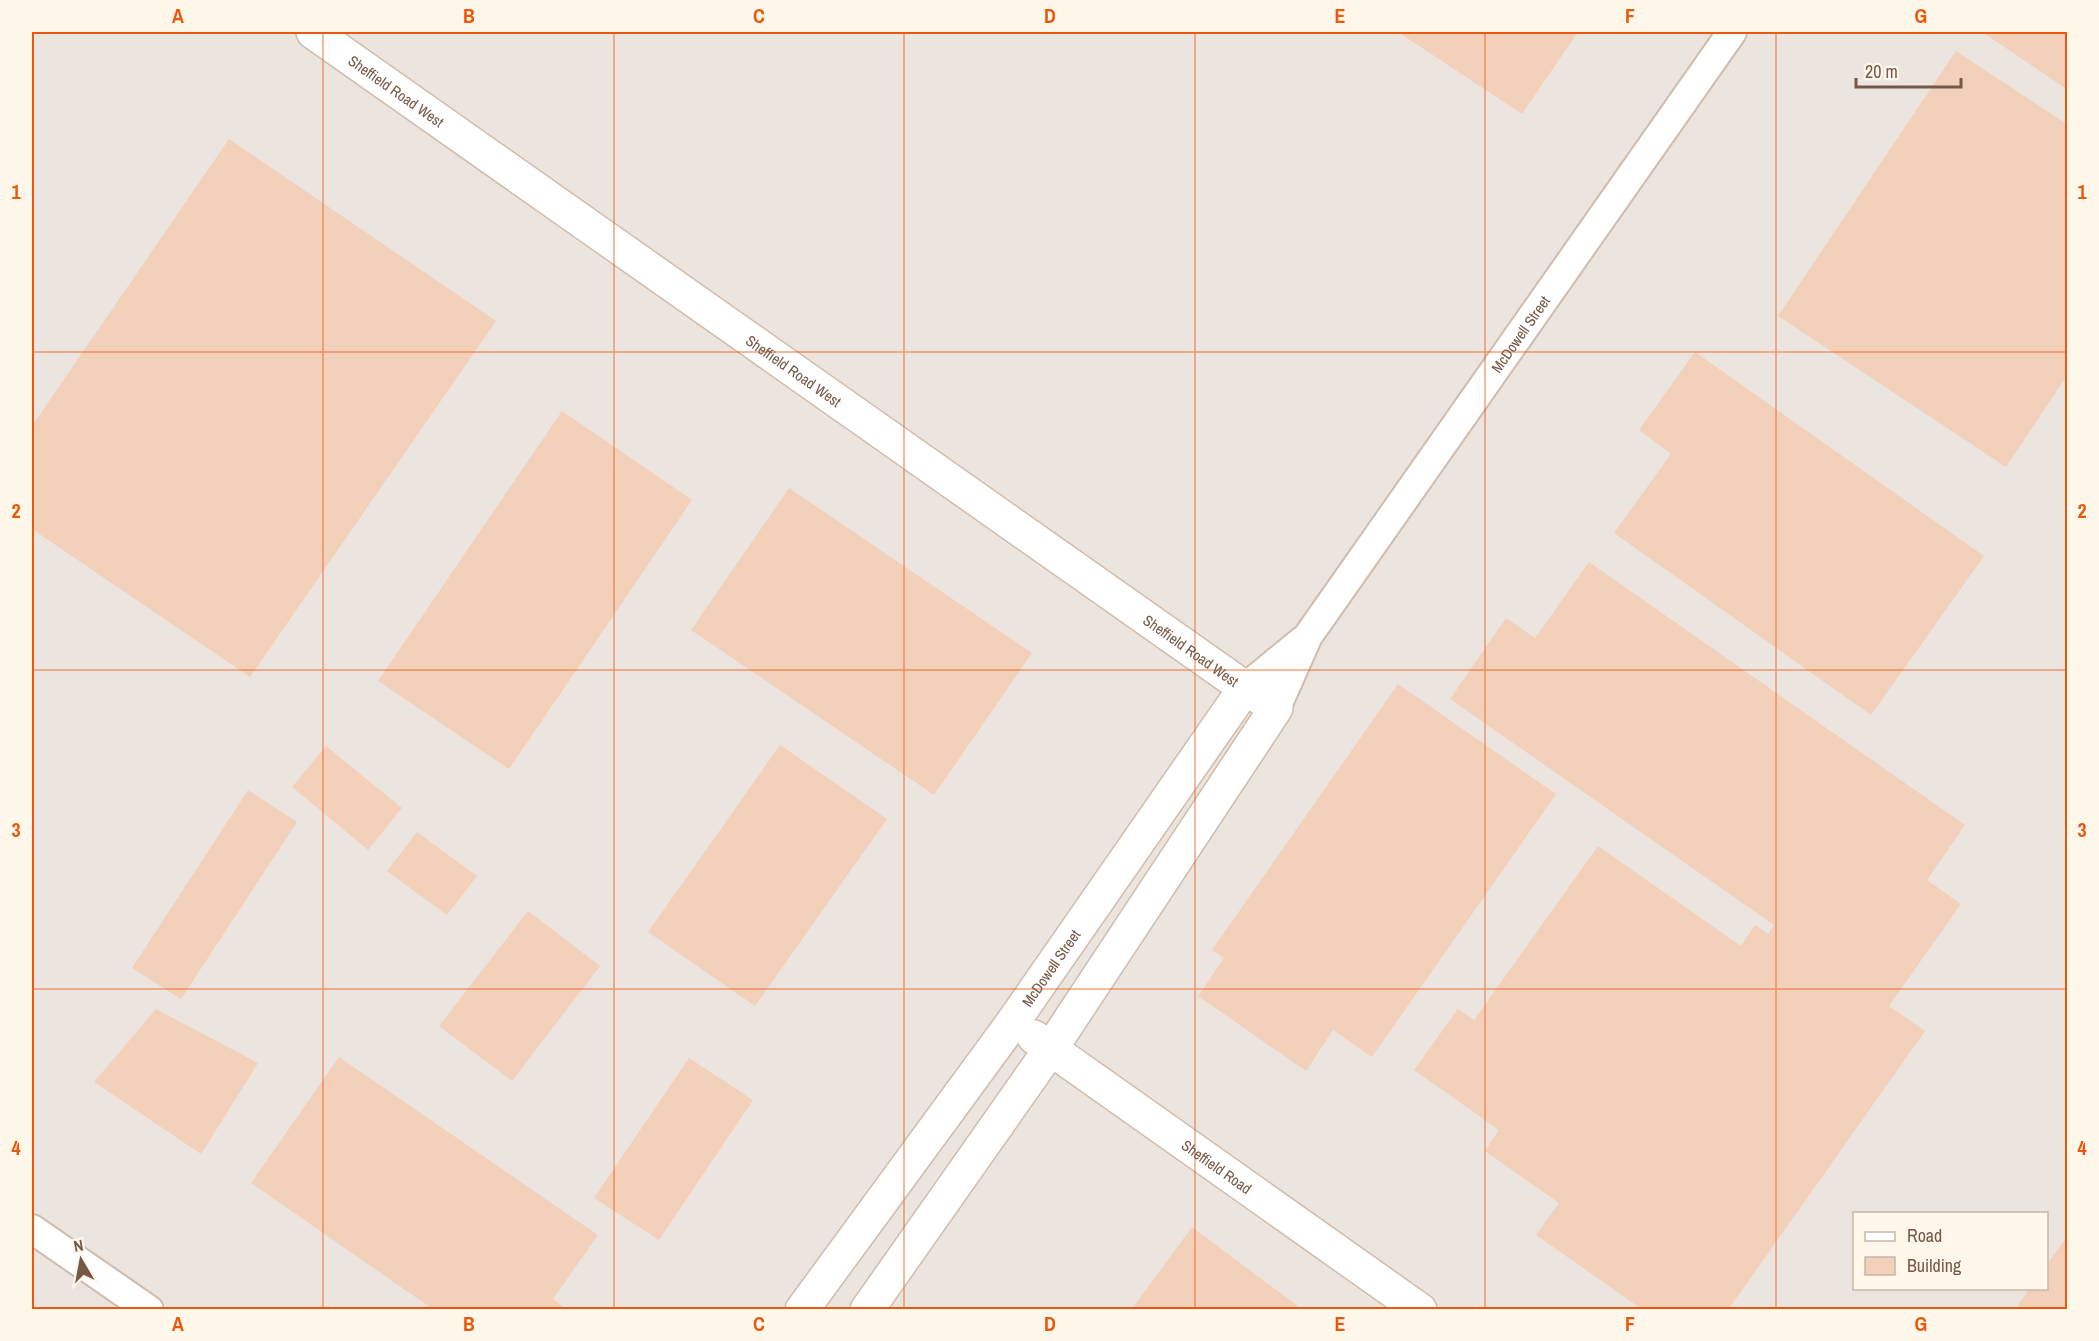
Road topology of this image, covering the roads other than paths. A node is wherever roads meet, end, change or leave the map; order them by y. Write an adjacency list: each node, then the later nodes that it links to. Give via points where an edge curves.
1 (313, 32): 4 (street, Sheffield Road West)
2 (1732, 32): 3 (street, McDowell Street)
3 (1308, 636): 4 (street, McDowell Street); 5 (street, McDowell Street)
4 (1245, 688): 5 (street, Sheffield Road West); 6 (street, McDowell Street)
5 (1276, 708): 7 (street, McDowell Street)
6 (1013, 1022): 7 (street, Sheffield Road); 10 (street, McDowell Street)
7 (1051, 1049): 11 (street, McDowell Street); 12 (street, Sheffield Road)
8 (32, 1229): 9 (street)
9 (149, 1310)
10 (802, 1310)
11 (867, 1310)
12 (1420, 1310)

